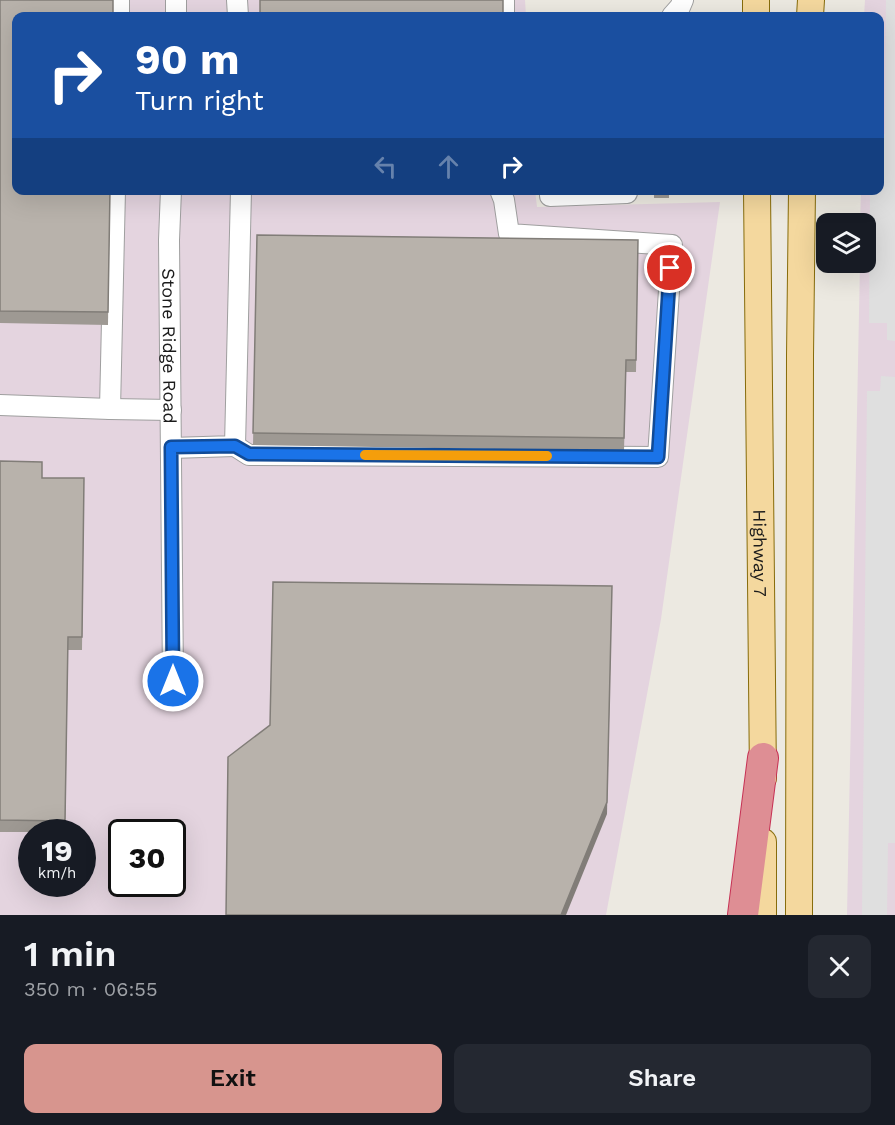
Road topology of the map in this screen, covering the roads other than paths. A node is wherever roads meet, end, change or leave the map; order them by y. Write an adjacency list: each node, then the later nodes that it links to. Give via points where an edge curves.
1 (115, 195): 8 (street)
2 (171, 195): 9 (street, Stone Ridge Road)
3 (240, 195): 10 (street)
4 (502, 195): 10 (street, via 509,234 672,245 658,457 249,454)
5 (757, 195): 13 (main road, Highway 7)
6 (802, 195): 16 (main road)
7 (0, 405): 8 (street)
8 (103, 409): 9 (street)
9 (171, 410): 11 (street, Stone Ridge Road)
10 (235, 446): 11 (street)
11 (171, 447): 12 (street, Stone Ridge Road)
12 (173, 681)
13 (763, 758): 14 (highway); 15 (main road, Highway 7)
14 (743, 915)
15 (763, 915)
16 (799, 915)

